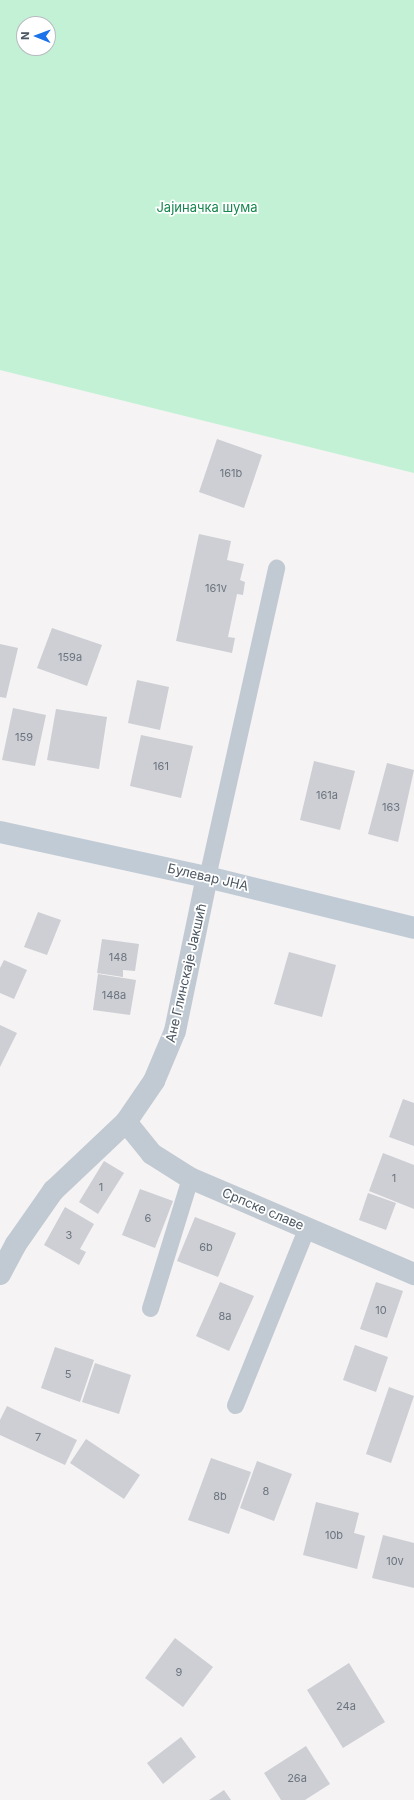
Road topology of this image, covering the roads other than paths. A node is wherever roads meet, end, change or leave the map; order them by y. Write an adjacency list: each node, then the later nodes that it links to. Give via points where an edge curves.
1 (276, 568): 3 (lane)
2 (0, 832): 3 (main road, Булевар ЈНА)
3 (207, 877): 4 (main road, Булевар ЈНА); 5 (street, Ане Глинскаје Јакшић, via 175,1031 154,1081)
4 (414, 928)
5 (126, 1122): 6 (street, Српске славе, via 152,1154); 8 (street, Ане Глинскаје Јакшић, via 53,1191 16,1244)
6 (190, 1178): 7 (street, Српске славе); 10 (lane)
7 (308, 1227): 9 (street, Српске славе); 11 (lane)
8 (0, 1274)
9 (414, 1274)
10 (150, 1308)
11 (235, 1405)

